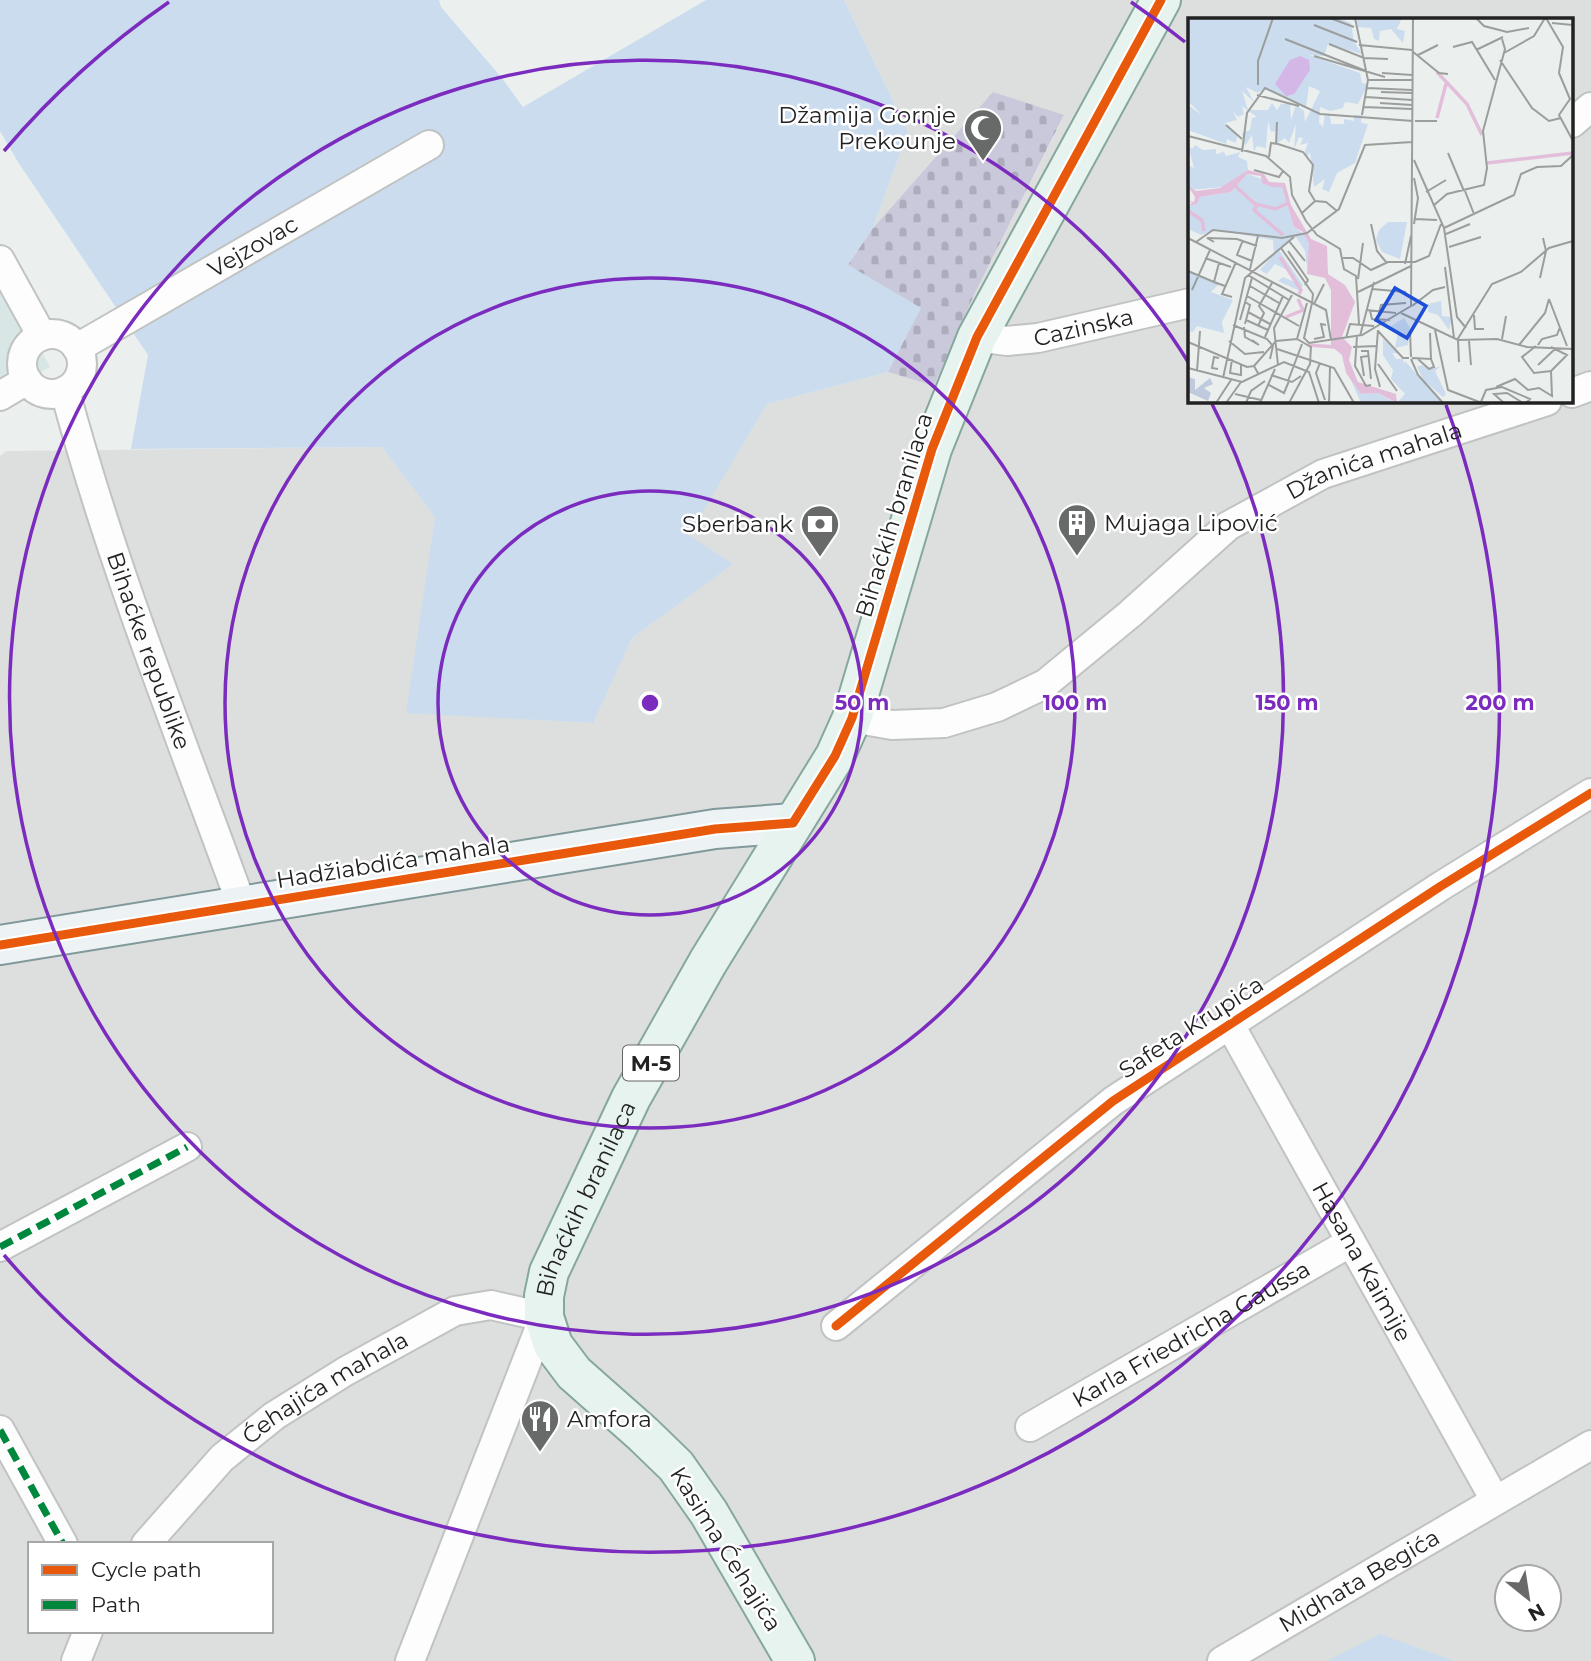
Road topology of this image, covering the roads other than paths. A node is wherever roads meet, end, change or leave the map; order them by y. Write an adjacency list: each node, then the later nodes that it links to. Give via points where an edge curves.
1 (1161, 0): 8 (main road, Bihaćkih branilaca / M-5)
2 (1591, 107): 3 (street)
3 (1574, 121)
4 (429, 145): 9 (street, Vejzovac)
5 (0, 260): 7 (street)
6 (1188, 303): 8 (street, Cazinska, via 1038,338 1007,341)
7 (43, 336): 9 (street, via 62,336); 10 (street, via 24,354)
8 (977, 337): 16 (main road, Bihaćkih branilaca / M-5, via 932,449)
9 (77, 348): 12 (street, via 82,367)
10 (27, 380): 12 (street, via 48,394); 14 (street)
11 (1591, 386): 13 (street)
12 (65, 391): 19 (street, Bihaćke republike, via 124,579)
13 (1574, 392)
14 (0, 396)
15 (1544, 402): 16 (street, Džanića mahala, via 1323,474 1228,526 1045,684 997,707 944,723 892,724)
16 (852, 718): 18 (main road, Bihaćkih branilaca / M-5, via 835,756)
17 (1591, 793): 21 (street, Safeta Krupića)
18 (793, 823): 19 (street, Hadžiabdića mahala, via 715,829); 25 (main road, Bihaćkih branilaca / M-5, via 631,1098 549,1272)
19 (242, 906): 20 (street, Hadžiabdića mahala)
20 (0, 945)
21 (1230, 1025): 23 (street, Hasana Kaimije); 26 (street, Safeta Krupića, via 1113,1101)
22 (187, 1147): 24 (street)
23 (1350, 1242): 27 (street, Karla Friedricha Gaussa); 30 (street, Hasana Kaimije)
24 (0, 1247)
25 (544, 1317): 32 (street, Ćehajića mahala, via 491,1305 455,1311 346,1371 274,1416 222,1458); 35 (street, Bihaćkih branilaca); 36 (main road, Kasima Ćehajića / M-5, via 553,1345 574,1373 676,1466 709,1513)
26 (836, 1326)
27 (1030, 1427)
28 (0, 1430): 31 (street)
29 (1591, 1446): 30 (street, Midhata Begića)
30 (1495, 1500): 37 (street, Midhata Begića)
31 (62, 1542)
32 (148, 1542)
33 (87, 1633): 34 (street)
34 (76, 1661)
35 (410, 1661)
36 (795, 1661)
37 (1222, 1661)

